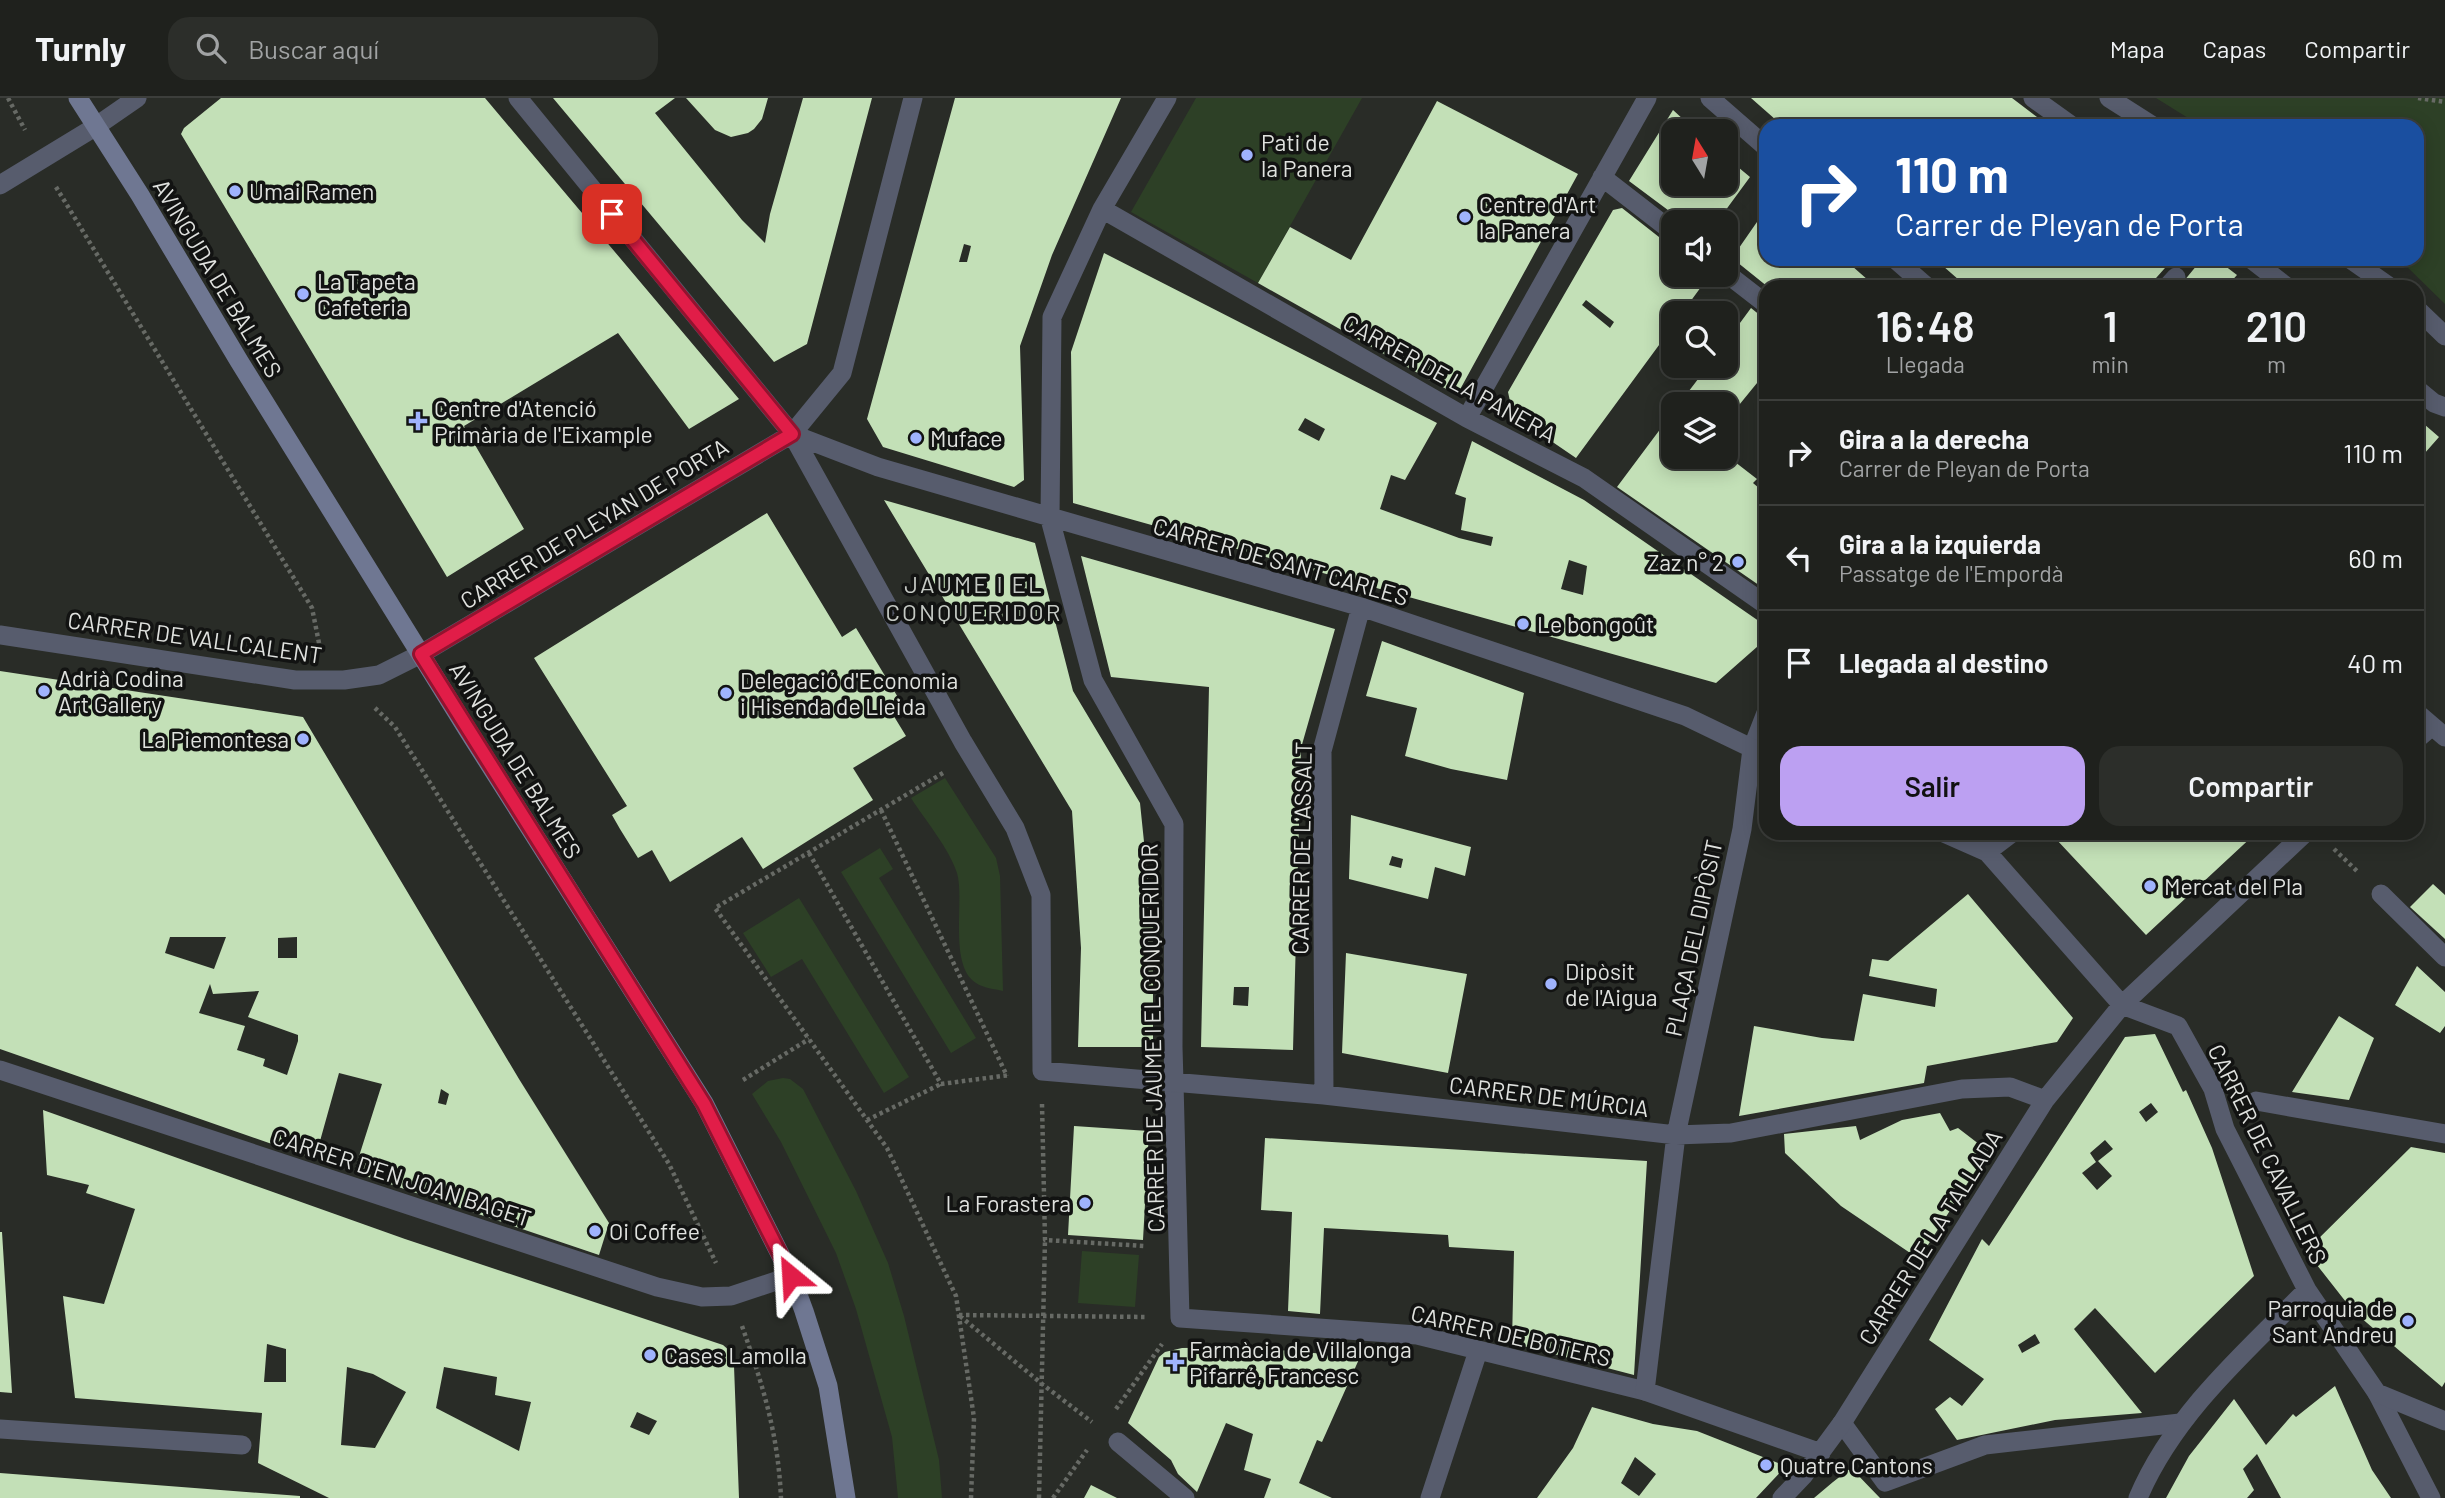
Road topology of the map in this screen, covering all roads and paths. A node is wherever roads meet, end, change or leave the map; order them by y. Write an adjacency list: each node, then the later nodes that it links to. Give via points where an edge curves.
1 (8, 98): 17 (path)
2 (78, 98): 15 (main road, AVINGUDA DE BALMES)
3 (137, 98): 15 (street)
4 (518, 98): 35 (street)
5 (913, 98): 35 (street, CARRER DE PLEYAN DE PORTA, via 842,373)
6 (1167, 98): 20 (street, CARRER DE JAUME I EL CONQUERIDOR)
7 (1647, 98): 18 (street)
8 (1710, 98): 16 (street)
9 (2033, 98): 13 (street)
10 (2109, 98): 14 (street)
11 (2418, 98): 12 (path)
12 (2445, 102)
13 (2062, 119)
14 (2142, 119)
15 (96, 127): 17 (street); 40 (main road, AVINGUDA DE BALMES)
16 (1759, 140)
17 (41, 161): 19 (street); 41 (path, via 312,608 321,654)
18 (1602, 177): 21 (street); 34 (street)
19 (0, 185)
20 (1102, 209): 34 (street, CARRER DE LA PANERA); 36 (street, CARRER DE JAUME I EL CONQUERIDOR, via 1052,317)
21 (1661, 223)
22 (1903, 266): 25 (street)
23 (2260, 266): 26 (street)
24 (2360, 266): 27 (street)
25 (1919, 280)
26 (2278, 280)
27 (2380, 280)
28 (1738, 282): 29 (street)
29 (1759, 299)
30 (2424, 316): 31 (street)
31 (2445, 336)
32 (2424, 395): 33 (street)
33 (2445, 407)
34 (1467, 418): 37 (street, CARRER DE LA PANERA, via 1584,478)
35 (792, 434): 36 (street, CARRER DE SANT CARLES, via 877,467); 40 (street, CARRER DE PLEYAN DE PORTA); 43 (street)
36 (1050, 519): 38 (street, CARRER DE SANT CARLES); 59 (street, CARRER DE JAUME I EL CONQUERIDOR, via 1093,680 1174,824)
37 (1759, 600)
38 (1361, 607): 42 (street, CARRER DE SANT CARLES, via 1685,716); 61 (street, CARRER DE L'ASSALT, via 1322,751)
39 (0, 635): 41 (street, CARRER DE VALLCALENT, via 295,680)
40 (421, 654): 41 (street, CARRER DE VALLCALENT, via 379,675); 69 (main road, AVINGUDA DE BALMES, via 704,1104)
41 (344, 680): 71 (path, via 395,727 669,1164)
42 (1759, 752): 66 (street, PLAÇA DEL DIPÒSIT)
43 (971, 757): 44 (path); 56 (street, via 1015,828 1041,895)
44 (881, 810): 50 (path); 57 (path)
45 (1960, 840): 49 (street)
46 (2003, 840): 49 (street)
47 (2298, 840): 53 (street, CARRER DE LA TALLADA)
48 (2326, 842): 51 (path)
49 (1987, 852): 53 (street)
50 (809, 853): 54 (path, via 715,908); 60 (path)
51 (2381, 894): 52 (street)
52 (2445, 957)
53 (2122, 1005): 62 (street, CARRER DE LA TALLADA); 70 (street, CARRER DE CAVALLERS, via 2178,1026 2213,1089 2225,1129)
54 (809, 1039): 58 (path); 64 (path)
55 (0, 1070): 71 (street, CARRER D'EN JOAN BAGET, via 657,1287 702,1297)
56 (1042, 1071): 57 (path); 59 (street, CARRER DE MÚRCIA); 67 (path)
57 (1007, 1076): 60 (path)
58 (744, 1080)
59 (1174, 1083): 61 (street, CARRER DE MÚRCIA); 68 (street, CARRER DE JAUME I EL CONQUERIDOR)
60 (942, 1084): 64 (path)
61 (1324, 1095): 66 (street, CARRER DE MÚRCIA)
62 (2045, 1100): 66 (street, CARRER DE MÚRCIA, via 2010,1087 1962,1089 1731,1133); 80 (street, CARRER DE LA TALLADA)
63 (2256, 1101): 65 (street)
64 (867, 1120): 72 (path, via 887,1148 956,1296)
65 (2445, 1134)
66 (1676, 1135): 77 (street, PLAÇA DEL DIPÒSIT)
67 (1045, 1240): 68 (path); 73 (path)
68 (1180, 1248): 74 (street, CARRER DE JAUME I EL CONQUERIDOR)
69 (791, 1276): 71 (street, CARRER D'EN JOAN BAGET); 87 (main road, AVINGUDA DE BALMES, via 828,1386)
70 (2307, 1290): 78 (street, CARRER DE CAVALLERS); 81 (street)
71 (731, 1296): 86 (path, via 770,1411)
72 (959, 1315): 73 (path); 76 (path); 88 (path, via 974,1418)
73 (1043, 1315): 74 (path); 76 (path)
74 (1180, 1318): 75 (street, CARRER DE BOTERS, via 1417,1335)
75 (1478, 1351): 77 (street, CARRER DE BOTERS); 91 (street)
76 (1042, 1384): 83 (path); 89 (path)
77 (1644, 1391): 85 (street, CARRER DE BOTERS)
78 (2377, 1393): 79 (street); 94 (street, CARRER DE CAVALLERS)
79 (2445, 1421)
80 (1842, 1423): 81 (street, via 1885,1482 1985,1445); 85 (street, CARRER DE LA TALLADA)
81 (2180, 1423): 93 (street)
82 (0, 1429): 84 (street)
83 (1118, 1442): 90 (street)
84 (242, 1445)
85 (1821, 1453): 92 (street, CARRER DE LA TALLADA)
86 (781, 1498)
87 (846, 1498)
88 (971, 1498)
89 (1040, 1498)
90 (1185, 1498)
91 (1430, 1498)
92 (1782, 1498)
93 (2138, 1498)
94 (2431, 1498)

